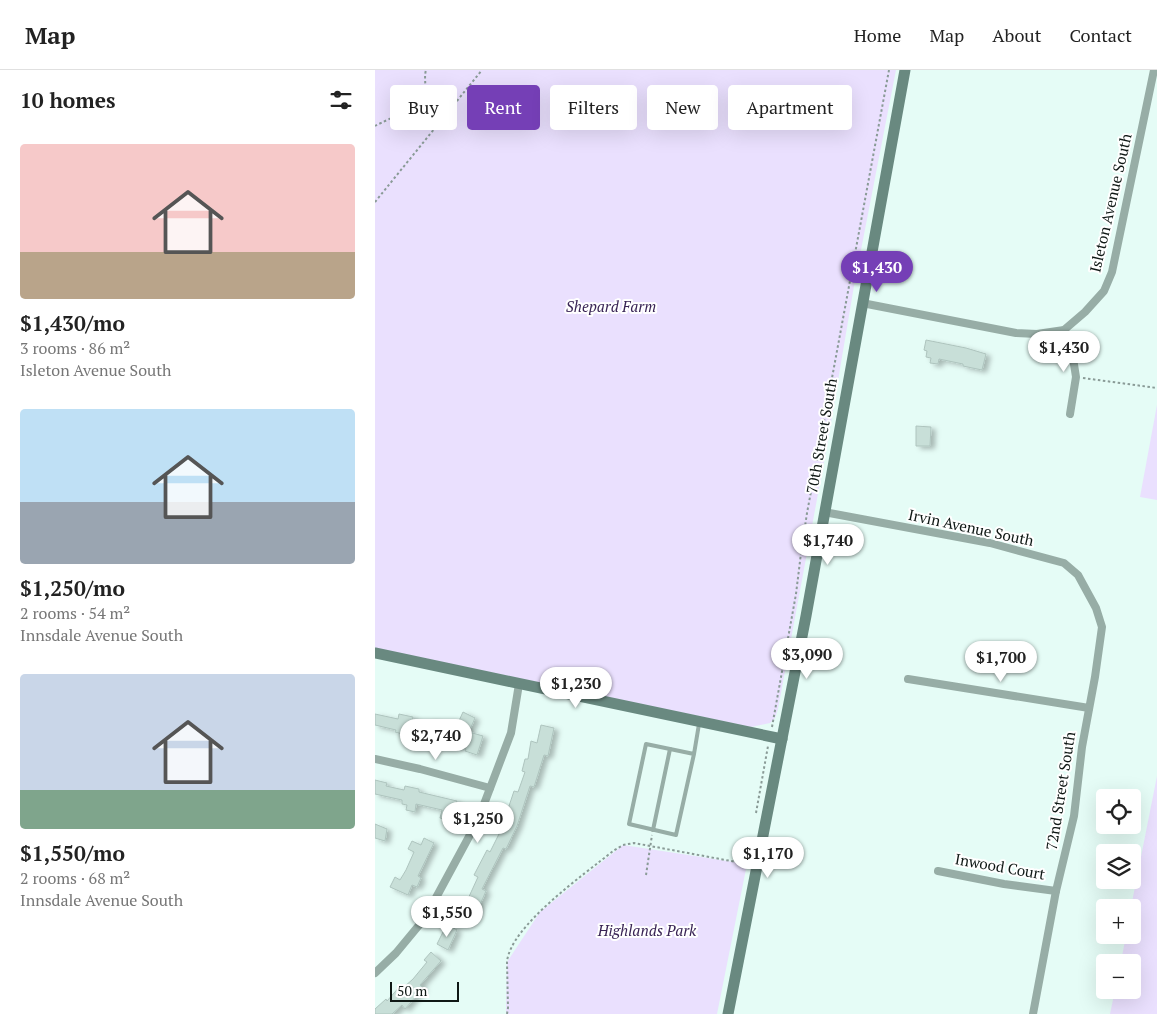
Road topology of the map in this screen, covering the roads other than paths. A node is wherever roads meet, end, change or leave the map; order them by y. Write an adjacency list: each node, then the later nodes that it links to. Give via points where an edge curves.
1 (905, 70): 3 (main road, 70th Street South)
2 (1154, 70): 4 (street, Isleton Avenue South, via 1112,272 1104,291)
3 (862, 303): 4 (street, via 1015,333); 6 (main road, 70th Street South)
4 (1064, 330): 5 (street, via 1076,377)
5 (1070, 414)
6 (824, 512): 7 (street, Irvin Avenue South, via 990,543 1064,563 1077,575); 13 (main road, 70th Street South)
7 (1093, 602): 11 (street, 72nd Street South, via 1102,627)
8 (375, 653): 10 (main road)
9 (909, 679): 11 (street)
10 (519, 684): 12 (main road); 17 (street, via 511,732)
11 (1089, 708): 20 (street, 72nd Street South, via 1073,816)
12 (699, 722): 13 (main road); 15 (lane)
13 (782, 739): 22 (main road, 70th Street South)
14 (670, 749): 15 (lane); 18 (lane); 18 (lane, via 646,744 629,824)
15 (695, 754): 18 (lane, via 676,835)
16 (375, 759): 17 (street)
17 (490, 788): 21 (street, via 478,820 425,918)
18 (653, 830)
19 (938, 871): 20 (street, Inwood Court)
20 (1056, 891): 23 (street, 72nd Street South)
21 (375, 973)
22 (729, 1014)
23 (1033, 1014)

